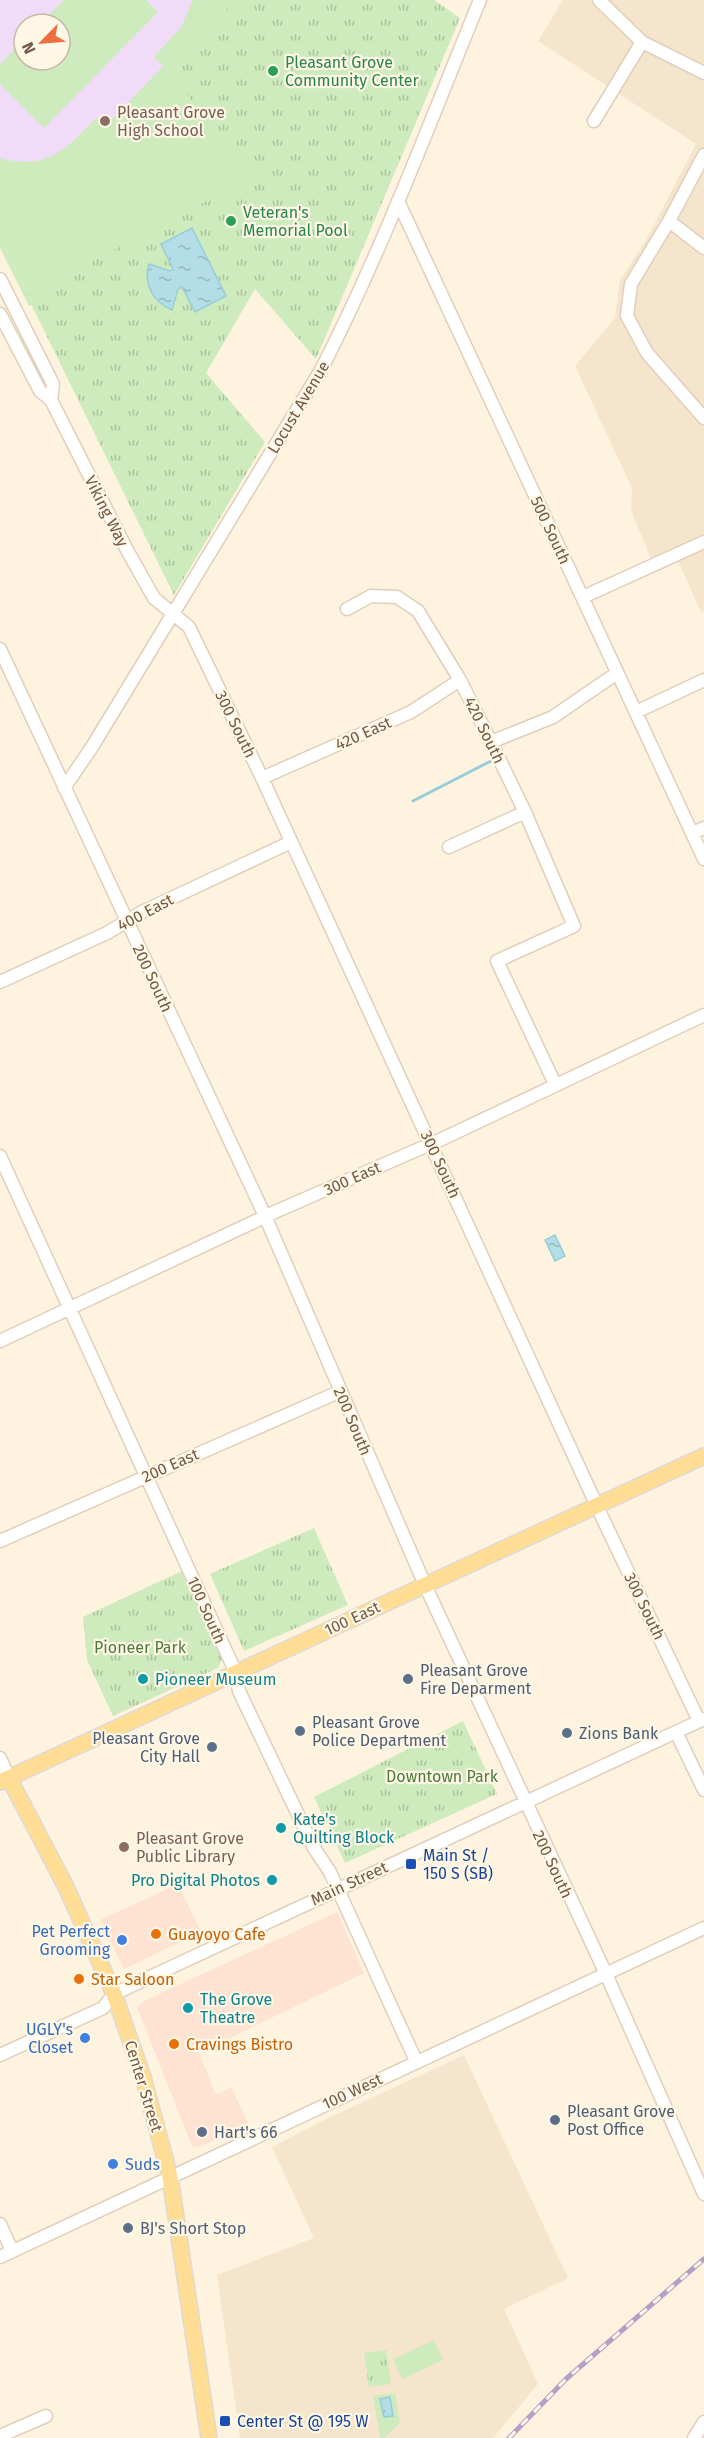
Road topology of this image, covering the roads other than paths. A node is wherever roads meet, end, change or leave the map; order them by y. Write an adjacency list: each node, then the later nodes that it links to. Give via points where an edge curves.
1 (480, 0): 7 (street, Locust Avenue)
2 (599, 0): 3 (street)
3 (642, 42): 4 (street); 5 (street)
4 (704, 73)
5 (594, 121)
6 (704, 155): 8 (street)
7 (398, 201): 15 (street, 500 South); 17 (street, Locust Avenue, via 321,370)
8 (669, 221): 9 (street); 13 (street, via 631,284 627,316 646,354)
9 (704, 248)
10 (0, 279): 12 (street, Viking Way, via 53,384)
11 (0, 314): 12 (street, Viking Way, via 40,392)
12 (51, 400): 17 (street, Viking Way, via 149,588)
13 (704, 418)
14 (704, 542): 15 (street)
15 (583, 597): 19 (street, 500 South)
16 (346, 609): 20 (street, 420 South, via 371,596 397,597 418,611)
17 (173, 615): 24 (street, 300 South, via 189,627); 25 (street, Locust Avenue)
18 (0, 649): 25 (street, 200 South)
19 (618, 673): 22 (street, 500 South); 23 (street, via 554,717)
20 (460, 680): 23 (street, 420 South); 24 (street, 420 East, via 411,712)
21 (704, 680): 22 (street)
22 (636, 712): 28 (street, 500 South)
23 (491, 742): 26 (street, 420 South)
24 (262, 778): 29 (street, 300 South)
25 (64, 788): 32 (street, 200 South)
26 (525, 812): 30 (street); 35 (street, 420 South, via 574,926 497,962)
27 (704, 828): 28 (street)
28 (692, 833): 31 (street, 500 South)
29 (291, 842): 32 (street, 400 East); 36 (street, 300 South)
30 (450, 847)
31 (704, 859)
32 (127, 921): 33 (street, 400 East); 38 (street, 200 South)
33 (0, 982)
34 (704, 1015): 35 (street, 300 East)
35 (555, 1084): 36 (street, 300 East)
36 (431, 1143): 38 (street, 300 East); 44 (street, 300 South)
37 (0, 1156): 39 (street, 100 South)
38 (265, 1216): 39 (street, 300 East); 41 (street, 200 South)
39 (70, 1308): 40 (street, 300 East); 43 (street, 100 South)
40 (0, 1341)
41 (341, 1391): 43 (street, 200 East); 46 (street, 200 South)
42 (704, 1456): 44 (main road, 100 East)
43 (147, 1475): 45 (street, 200 East); 47 (street, 100 South)
44 (597, 1506): 46 (main road, 100 East); 48 (street, 300 South)
45 (0, 1541)
46 (425, 1585): 47 (main road, 100 East); 53 (street, 200 South)
47 (236, 1673): 51 (main road, 100 East); 54 (street, 100 South, via 239,1691 278,1774)
48 (702, 1720): 49 (street, Main Street)
49 (676, 1732): 52 (street); 53 (street, Main Street)
50 (0, 1758): 51 (street, Center Street)
51 (5, 1780): 57 (main road, Center Street, via 66,1887)
52 (704, 1790)
53 (525, 1803): 54 (street, Main Street); 56 (street, 200 South)
54 (338, 1888): 57 (street, Main Street); 59 (street, 100 South)
55 (704, 1928): 56 (street, 100 West)
56 (606, 1974): 59 (street, 100 West); 61 (street, 200 South)
57 (114, 1994): 58 (street, Main Street, via 103,2008); 60 (main road, Center Street, via 143,2077)
58 (0, 2055)
59 (416, 2061): 60 (street, 100 West)
60 (170, 2177): 63 (street, 100 West); 68 (main road, Center Street)
61 (704, 2194)
62 (0, 2224): 63 (street)
63 (12, 2251): 64 (street, 100 West)
64 (0, 2257)
65 (46, 2416): 67 (street)
66 (704, 2422): 69 (street)
67 (0, 2436)
68 (209, 2438)
69 (694, 2438)

